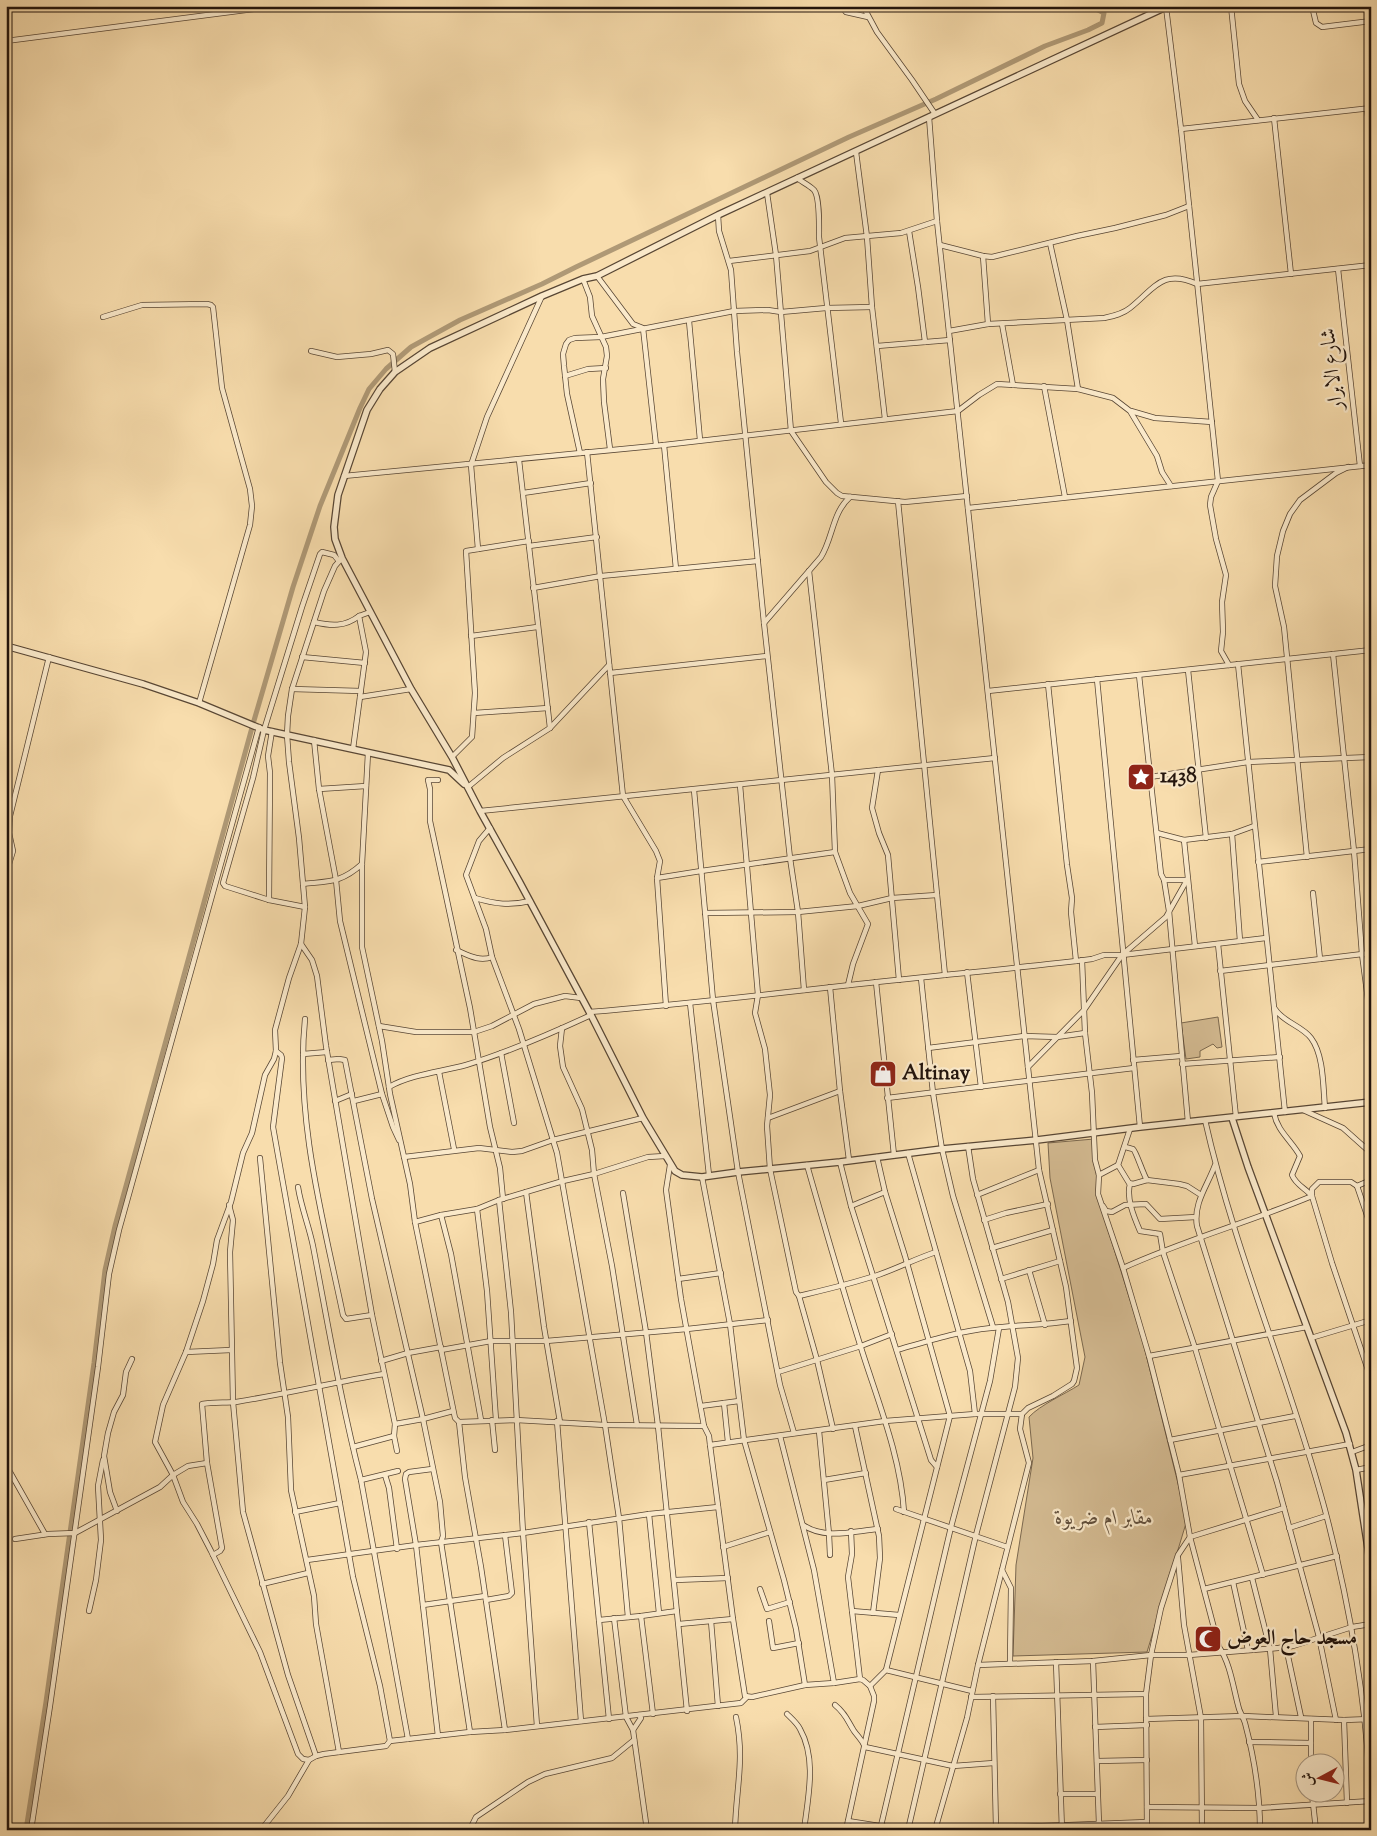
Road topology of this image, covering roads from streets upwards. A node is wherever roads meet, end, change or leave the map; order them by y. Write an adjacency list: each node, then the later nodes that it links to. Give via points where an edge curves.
1 (277, 6): 9 (street)
2 (841, 6): 7 (street, via 846,12)
3 (862, 6): 7 (street)
4 (1231, 6): 13 (street, via 1239,84 1245,101)
5 (1312, 6): 8 (street, via 1316,23 1322,27)
6 (1167, 7): 11 (street); 14 (street)
7 (868, 18): 11 (street, via 924,97)
8 (1371, 21)
9 (6, 41)
10 (1369, 109): 12 (street); 15 (street)
11 (932, 116): 16 (street); 21 (street)
12 (1274, 118): 13 (street); 32 (street)
13 (1258, 120): 14 (street)
14 (1181, 129): 19 (street)
15 (1371, 140)
16 (856, 152): 17 (street); 23 (street)
17 (797, 178): 18 (street); 26 (street, via 817,195)
18 (767, 193): 20 (street); 27 (street)
19 (1189, 206): 24 (street); 35 (street)
20 (718, 215): 29 (street, via 719,231); 33 (street)
21 (938, 221): 22 (street); 25 (street)
22 (910, 231): 23 (street); 50 (street)
23 (868, 237): 26 (street, via 845,238); 37 (street)
24 (1050, 243): 28 (street, via 992,257); 42 (street)
25 (940, 245): 28 (street); 47 (street)
26 (822, 247): 27 (street); 38 (street)
27 (776, 255): 29 (street); 40 (street)
28 (983, 256): 44 (street)
29 (729, 261): 39 (street)
30 (1371, 265): 31 (street)
31 (1338, 269): 32 (street); 75 (street, شارع الابرار)
32 (1291, 274): 35 (street)
33 (597, 276): 34 (street); 46 (street, via 634,324)
34 (583, 279): 36 (street); 48 (street)
35 (1197, 284): 42 (street, via 1170,277 1119,314); 62 (street)
36 (542, 296): 54 (street, via 430,348); 73 (street, via 488,417)
37 (872, 307): 38 (street); 51 (street)
38 (826, 308): 40 (street); 63 (street)
39 (734, 311): 40 (street); 43 (street); 65 (street)
40 (781, 312): 64 (street)
41 (103, 317): 122 (street, via 142,305 207,304 213,307 222,388 252,506 250,525)
42 (1067, 320): 45 (street); 58 (street)
43 (689, 321): 46 (street); 66 (street)
44 (988, 324): 45 (street); 47 (street)
45 (1002, 324): 56 (street)
46 (643, 328): 48 (street); 68 (street)
47 (949, 331): 49 (street)
48 (601, 337): 53 (street, via 606,347); 55 (street, via 575,338 566,344 563,354)
49 (950, 340): 50 (street); 59 (street)
50 (925, 342): 51 (street)
51 (877, 346): 61 (street)
52 (311, 351): 54 (street, via 337,357 388,350 393,354)
53 (606, 368): 55 (street); 69 (street, via 604,402)
54 (395, 372): 77 (street, via 367,410)
55 (565, 376): 71 (street)
56 (1013, 385): 57 (street); 59 (street, via 997,384)
57 (1044, 386): 58 (street); 83 (street)
58 (1078, 389): 60 (street, via 1113,398)
59 (958, 411): 61 (street); 82 (street)
60 (1130, 411): 62 (street, via 1155,418); 80 (street)
61 (885, 418): 63 (street)
62 (1212, 422): 78 (street)
63 (841, 423): 64 (street)
64 (791, 431): 65 (street); 84 (street, via 826,482 837,493)
65 (746, 435): 66 (street); 91 (street)
66 (700, 440): 67 (street)
67 (664, 444): 68 (street); 92 (street)
68 (656, 445): 69 (street)
69 (610, 449): 70 (street)
70 (587, 452): 71 (street); 79 (street)
71 (580, 453): 72 (street)
72 (519, 460): 73 (street); 81 (street)
73 (471, 465): 77 (street); 89 (street)
74 (1371, 465): 75 (street)
75 (1360, 466): 76 (street)
76 (1348, 467): 78 (street); 108 (street, via 1300,500 1283,531 1274,586 1284,627)
77 (344, 476): 90 (street, via 334,527)
78 (1218, 481): 80 (street); 112 (street, via 1210,505 1226,575 1221,651)
79 (591, 483): 81 (street); 87 (street)
80 (1171, 486): 83 (street)
81 (523, 493): 88 (street)
82 (967, 496): 85 (street); 86 (street)
83 (1065, 497): 86 (street)
84 (850, 498): 85 (street); 93 (street, via 838,513 828,547)
85 (898, 501): 138 (street)
86 (968, 508): 120 (street)
87 (597, 537): 88 (street); 94 (street)
88 (529, 544): 89 (street); 95 (street)
89 (478, 549): 101 (street, via 466,551)
90 (340, 559): 96 (street); 98 (street, via 324,591); 125 (street, via 331,554 320,554)
91 (758, 561): 92 (street); 99 (street)
92 (676, 569): 94 (street)
93 (809, 571): 99 (street); 141 (street)
94 (602, 576): 95 (street); 111 (street)
95 (533, 588): 100 (street)
96 (370, 612): 97 (street); 119 (street)
97 (359, 616): 98 (street, via 352,622 338,625); 109 (street, via 365,642)
98 (314, 622): 107 (street)
99 (764, 623): 105 (street)
100 (537, 627): 101 (street); 123 (street)
101 (471, 636): 124 (street)
102 (6, 646): 106 (street)
103 (1371, 650): 104 (street)
104 (1333, 654): 108 (street); 135 (street)
105 (768, 656): 114 (street); 144 (street)
106 (49, 657): 122 (street); 167 (street, via 10,816 13,851)
107 (302, 657): 109 (street); 118 (street)
108 (1287, 658): 110 (street); 136 (street)
109 (365, 663): 121 (street)
110 (1238, 664): 112 (street); 137 (street)
111 (610, 665): 114 (street); 126 (street)
112 (1230, 665): 113 (street)
113 (1188, 670): 115 (street); 140 (street)
114 (610, 673): 150 (street)
115 (1139, 675): 116 (street); 142 (street)
116 (1097, 679): 117 (street); 194 (street)
117 (1048, 684): 120 (street); 198 (street)
118 (292, 689): 121 (street); 128 (street)
119 (411, 689): 121 (street); 132 (street)
120 (988, 691): 134 (street)
121 (360, 694): 130 (street)
122 (199, 704): 125 (street)
123 (548, 708): 124 (street); 126 (street)
124 (474, 713): 132 (street, via 472,737)
125 (261, 728): 127 (street); 177 (street, via 253,778 224,883); 463 (street, via 119,1230 109,1274)
126 (550, 728): 147 (street, via 503,758)
127 (272, 731): 128 (street); 177 (street, via 268,756)
128 (287, 735): 129 (street); 172 (street)
129 (314, 740): 130 (street); 148 (street)
130 (353, 749): 131 (street)
131 (368, 753): 146 (street); 147 (street, via 449,770)
132 (452, 757): 147 (street)
133 (1371, 757): 135 (street)
134 (995, 758): 138 (street); 200 (street)
135 (1343, 758): 136 (street); 159 (street)
136 (1298, 759): 137 (street); 161 (street)
137 (1248, 762): 140 (street); 152 (street)
138 (925, 765): 139 (street); 174 (street)
139 (878, 770): 141 (street); 176 (street, via 872,808 888,855)
140 (1198, 770): 142 (street); 156 (street)
141 (832, 775): 144 (street); 160 (street)
142 (1150, 777): 154 (street)
143 (438, 780): 191 (street, via 428,780 430,821)
144 (781, 781): 145 (street); 162 (street)
145 (740, 785): 149 (street); 165 (street)
146 (366, 786): 148 (street); 164 (street)
147 (468, 787): 151 (street)
148 (319, 789): 169 (street)
149 (694, 790): 150 (street); 166 (street)
150 (623, 796): 151 (street); 168 (street, via 656,851 660,862)
151 (480, 812): 153 (street)
152 (1254, 826): 155 (street); 163 (street)
153 (490, 828): 175 (street, via 479,841 466,875); 178 (street)
154 (1157, 833): 157 (street); 170 (street)
155 (1232, 834): 156 (street); 186 (street)
156 (1206, 838): 157 (street)
157 (1184, 840): 171 (street)
158 (1371, 849): 159 (street)
159 (1354, 851): 161 (street); 192 (street)
160 (835, 852): 162 (street); 179 (street, via 850,894)
161 (1307, 857): 163 (street)
162 (790, 858): 165 (street); 183 (street)
163 (1258, 862): 185 (street)
164 (362, 864): 169 (street, via 346,877); 221 (street, via 362,947)
165 (748, 864): 166 (street); 182 (street)
166 (701, 870): 168 (street); 184 (street)
167 (6, 874)
168 (657, 878): 214 (street)
169 (336, 880): 172 (street); 251 (street, via 340,921)
170 (1164, 880): 171 (street); 181 (street)
171 (1187, 880): 181 (street); 189 (street)
172 (303, 884): 180 (street)
173 (1313, 893): 196 (street)
174 (937, 894): 176 (street); 203 (street)
175 (476, 898): 178 (street, via 515,905); 195 (street)
176 (892, 898): 179 (street); 205 (street)
177 (269, 900): 180 (street)
178 (530, 901): 211 (street)
179 (858, 906): 183 (street); 207 (street, via 868,924)
180 (305, 907): 187 (street)
181 (1169, 911): 190 (street); 194 (street)
182 (751, 912): 183 (street); 184 (street); 210 (street)
183 (798, 912): 209 (street)
184 (705, 914): 212 (street)
185 (1266, 938): 186 (street); 199 (street)
186 (1240, 941): 188 (street)
187 (301, 944): 230 (street, via 276,1030); 231 (street, via 314,964)
188 (1218, 944): 189 (street); 201 (street)
189 (1194, 946): 190 (street)
190 (1172, 949): 194 (street); 234 (street)
191 (456, 950): 195 (street, via 477,959); 223 (street)
192 (1362, 954): 193 (street); 196 (street); 220 (street)
193 (1371, 954)
194 (1122, 955): 197 (street); 216 (street); 238 (street)
195 (492, 957): 218 (street)
196 (1320, 959): 199 (street)
197 (1082, 960): 198 (street); 216 (street)
198 (1076, 961): 200 (street)
199 (1269, 965): 201 (street); 215 (street)
200 (1017, 968): 202 (street); 225 (street)
201 (1220, 971): 239 (street)
202 (967, 972): 203 (street); 227 (street)
203 (945, 975): 204 (street)
204 (921, 978): 205 (street); 229 (street)
205 (899, 980): 206 (street)
206 (876, 982): 207 (street); 252 (street)
207 (848, 985): 208 (street)
208 (830, 988): 209 (street); 248 (street)
209 (804, 990): 210 (street)
210 (758, 994): 212 (street); 261 (street, via 755,1009 765,1049 770,1095)
211 (581, 998): 217 (street); 218 (street, via 565,996 534,1004)
212 (713, 1000): 213 (street); 293 (street)
213 (690, 1002): 214 (street); 296 (street)
214 (666, 1006): 217 (street)
215 (1274, 1007): 235 (street); 256 (street, via 1311,1038 1322,1068)
216 (1084, 1010): 224 (street); 226 (street)
217 (590, 1014): 222 (street); 260 (street)
218 (514, 1015): 223 (street); 228 (street)
219 (305, 1019): 233 (street)
220 (1371, 1023)
221 (379, 1026): 223 (street, via 416,1032); 246 (street)
222 (562, 1028): 228 (street); 268 (street, via 563,1067 582,1109)
223 (474, 1032): 237 (street)
224 (1085, 1033): 226 (street); 244 (street)
225 (1024, 1036): 226 (street); 227 (street); 241 (street)
226 (1057, 1037): 241 (street)
227 (976, 1042): 229 (street); 247 (street)
228 (524, 1046): 232 (street); 270 (street)
229 (928, 1048): 249 (street)
230 (276, 1051): 312 (street, via 265,1075 252,1133); 378 (street, via 282,1058 273,1126)
231 (327, 1052): 233 (street); 236 (street)
232 (501, 1053): 237 (street); 265 (street)
233 (303, 1054): 338 (street, via 315,1188 343,1315 346,1319)
234 (1182, 1056): 238 (street); 240 (street)
235 (1280, 1057): 239 (street); 258 (street)
236 (328, 1060): 250 (street, via 345,1060); 253 (street)
237 (480, 1060): 243 (street); 275 (street)
238 (1133, 1060): 242 (street)
239 (1230, 1061): 240 (street); 262 (street)
240 (1182, 1064): 264 (street)
241 (1028, 1067): 245 (street)
242 (1134, 1068): 244 (street); 266 (street)
243 (440, 1072): 246 (street, via 403,1080); 276 (street)
244 (1090, 1074): 245 (street); 269 (street)
245 (1029, 1081): 247 (street); 271 (street)
246 (389, 1087): 272 (street)
247 (981, 1087): 249 (street)
248 (840, 1091): 261 (street); 285 (street)
249 (933, 1092): 252 (street); 277 (street)
250 (352, 1094): 253 (street); 254 (street)
251 (382, 1094): 254 (street); 272 (street)
252 (887, 1098): 280 (street)
253 (335, 1101): 338 (street)
254 (354, 1101): 369 (street, via 372,1199)
255 (1371, 1102): 256 (street)
256 (1325, 1108): 257 (street)
257 (1302, 1110): 258 (street); 279 (street, via 1343,1128)
258 (1285, 1112): 259 (street)
259 (1274, 1113): 262 (street); 308 (street, via 1279,1128 1300,1156 1292,1175 1295,1182)
260 (643, 1118): 268 (street); 281 (street)
261 (768, 1118): 291 (street)
262 (1234, 1118): 263 (street); 318 (street)
263 (1205, 1120): 264 (street); 287 (street)
264 (1188, 1122): 266 (street)
265 (514, 1123)
266 (1140, 1127): 267 (street)
267 (1130, 1129): 269 (street); 274 (street)
268 (588, 1132): 270 (street); 294 (street)
269 (1095, 1133): 271 (street); 295 (street, via 1095,1160)
270 (553, 1140): 275 (street, via 522,1151); 299 (street)
271 (1037, 1140): 273 (street); 292 (street)
272 (401, 1145): 282 (street)
273 (968, 1146): 277 (street); 306 (street)
274 (1125, 1147): 290 (street); 297 (street, via 1136,1152)
275 (494, 1148): 276 (street); 309 (street, via 500,1168)
276 (454, 1149): 282 (street)
277 (942, 1149): 278 (street); 345 (street)
278 (908, 1153): 280 (street); 326 (street)
279 (1371, 1153)
280 (894, 1155): 283 (street)
281 (665, 1156): 288 (street); 294 (street)
282 (404, 1157): 320 (street)
283 (877, 1157): 285 (street); 304 (street)
284 (260, 1158): 379 (street)
285 (849, 1160): 286 (street)
286 (840, 1162): 289 (street); 313 (street)
287 (1216, 1164): 307 (street); 321 (street)
288 (670, 1165): 296 (street, via 682,1175); 334 (street, via 666,1190)
289 (806, 1165): 291 (street); 336 (street)
290 (1118, 1165): 295 (street); 300 (street)
291 (770, 1169): 293 (street); 337 (street)
292 (1039, 1170): 306 (street); 311 (street)
293 (738, 1172): 296 (street); 339 (street)
294 (594, 1174): 299 (street); 354 (street)
295 (1099, 1175): 310 (street, via 1097,1190)
296 (706, 1176): 332 (street)
297 (1147, 1180): 300 (street); 307 (street, via 1183,1185)
298 (1371, 1180): 301 (street)
299 (563, 1181): 303 (street); 355 (street)
300 (1130, 1184): 314 (street)
301 (1357, 1186): 308 (street, via 1351,1182 1322,1181 1312,1189); 322 (street)
302 (298, 1187): 377 (street)
303 (526, 1192): 309 (street); 359 (street)
304 (885, 1192): 313 (street); 329 (street)
305 (623, 1193): 350 (street)
306 (977, 1195): 319 (street)
307 (1201, 1195): 317 (street)
308 (1312, 1196): 318 (street); 344 (street)
309 (501, 1200): 315 (street); 357 (street)
310 (1101, 1203): 314 (street, via 1106,1211 1112,1212); 330 (street)
311 (1048, 1204): 319 (street); 323 (street)
312 (230, 1205): 366 (street, via 233,1220 230,1252); 368 (street)
313 (851, 1206): 333 (street)
314 (1131, 1206): 317 (street, via 1147,1205 1160,1219); 327 (street, via 1140,1230 1160,1234)
315 (477, 1209): 316 (street); 358 (street)
316 (442, 1215): 320 (street); 362 (street)
317 (1196, 1216): 324 (street)
318 (1266, 1216): 321 (street); 347 (street)
319 (984, 1220): 325 (street)
320 (415, 1222): 365 (street)
321 (1233, 1226): 324 (street); 352 (street)
322 (1371, 1227)
323 (1053, 1230): 325 (street); 328 (street)
324 (1200, 1237): 327 (street); 361 (street)
325 (992, 1248): 335 (street)
326 (936, 1252): 329 (street); 351 (street)
327 (1163, 1252): 330 (street); 364 (street)
328 (1060, 1261): 331 (street); 341 (street)
329 (907, 1265): 333 (street); 360 (street)
330 (1123, 1268): 370 (street)
331 (1029, 1270): 335 (street); 343 (street)
332 (721, 1273): 334 (street); 342 (street)
333 (873, 1277): 336 (street); 353 (street)
334 (678, 1279): 349 (street)
335 (1001, 1279): 346 (street)
336 (841, 1286): 337 (street); 363 (street)
337 (799, 1296): 372 (street)
338 (372, 1315): 373 (street)
339 (768, 1320): 342 (street); 374 (street)
340 (1371, 1320): 344 (street)
341 (1071, 1321): 343 (street); 388 (street, via 1077,1368 1074,1381)
342 (730, 1324): 349 (street); 380 (street)
343 (1045, 1325): 346 (street)
344 (1353, 1326): 356 (street); 376 (street)
345 (993, 1327): 348 (street); 351 (street)
346 (1012, 1327): 348 (street); 387 (street, via 1018,1358)
347 (1307, 1327): 352 (street); 356 (street)
348 (999, 1328): 386 (street)
349 (687, 1329): 350 (street); 383 (street)
350 (646, 1332): 354 (street); 403 (street)
351 (958, 1333): 360 (street); 385 (street, via 970,1371)
352 (1268, 1333): 361 (street); 390 (street)
353 (892, 1334): 363 (street); 367 (street)
354 (623, 1335): 355 (street); 402 (street)
355 (590, 1337): 359 (street); 401 (street)
356 (1311, 1338): 415 (street)
357 (513, 1340): 358 (street); 359 (street); 394 (street)
358 (490, 1341): 362 (street); 393 (street)
359 (546, 1341): 398 (street)
360 (929, 1341): 367 (street); 389 (street)
361 (1233, 1341): 364 (street); 399 (street)
362 (468, 1345): 365 (street); 392 (street)
363 (861, 1346): 372 (street); 396 (street)
364 (1195, 1348): 370 (street); 407 (street)
365 (441, 1349): 369 (street); 384 (street)
366 (231, 1350): 368 (street); 381 (street)
367 (897, 1350): 395 (street)
368 (186, 1352): 434 (street, via 163,1405 155,1439 156,1447)
369 (408, 1353): 373 (street); 391 (street)
370 (1148, 1356): 413 (street)
371 (132, 1358): 423 (street)
372 (817, 1360): 374 (street); 406 (street)
373 (381, 1361): 375 (street)
374 (778, 1372): 409 (street)
375 (384, 1374): 377 (street); 400 (street)
376 (1371, 1379)
377 (340, 1381): 378 (street); 418 (street)
378 (320, 1386): 379 (street); 439 (street)
379 (284, 1394): 381 (street); 444 (street)
380 (739, 1401): 382 (street); 412 (street)
381 (233, 1402): 425 (street, via 202,1404); 491 (street, via 243,1512)
382 (724, 1403): 383 (street); 414 (street)
383 (701, 1406): 404 (street)
384 (453, 1411): 391 (street); 397 (street)
385 (975, 1414): 386 (street); 389 (street)
386 (980, 1414): 387 (street); 456 (street)
387 (1008, 1414): 388 (street); 466 (street)
388 (1022, 1414): 472 (street, via 1020,1430 1028,1463)
389 (950, 1416): 395 (street); 428 (street)
390 (1295, 1416): 399 (street); 420 (street)
391 (423, 1419): 400 (street); 430 (street)
392 (481, 1420): 393 (street); 397 (street)
393 (494, 1420): 394 (street); 419 (street)
394 (516, 1420): 398 (street); 461 (street)
395 (919, 1420): 396 (street); 428 (street, via 930,1460)
396 (885, 1421): 405 (street); 446 (street, via 901,1484)
397 (459, 1422): 468 (street)
398 (558, 1422): 401 (street); 454 (street)
399 (1259, 1423): 407 (street); 424 (street)
400 (395, 1424): 410 (street)
401 (605, 1425): 402 (street); 449 (street)
402 (637, 1425): 403 (street)
403 (658, 1426): 404 (street); 445 (street)
404 (704, 1426): 416 (street)
405 (855, 1426): 406 (street); 433 (street)
406 (833, 1429): 408 (street)
407 (1220, 1430): 413 (street); 427 (street)
408 (818, 1431): 409 (street); 438 (street)
409 (794, 1433): 411 (street)
410 (394, 1436): 418 (street); 421 (street)
411 (780, 1436): 412 (street); 455 (street)
412 (744, 1440): 414 (street); 459 (street)
413 (1170, 1440): 436 (street)
414 (728, 1442): 416 (street)
415 (1350, 1444): 420 (street); 422 (street)
416 (710, 1445): 440 (street)
417 (1371, 1445): 422 (street)
418 (352, 1447): 437 (street)
419 (495, 1450)
420 (1307, 1450): 424 (street); 448 (street)
421 (397, 1452)
422 (1352, 1452): 431 (street)
423 (104, 1456): 443 (street); 451 (street, via 98,1486)
424 (1270, 1458): 427 (street); 441 (street)
425 (207, 1463): 434 (street, via 188,1466); 477 (street, via 222,1548)
426 (6, 1465): 462 (street)
427 (1230, 1465): 436 (street); 452 (street)
428 (937, 1467): 450 (street)
429 (1371, 1468): 431 (street)
430 (432, 1469): 470 (street, via 440,1502); 471 (street, via 409,1472 405,1476)
431 (1356, 1470): 483 (street)
432 (398, 1471): 435 (street)
433 (866, 1473): 438 (street); 458 (street)
434 (173, 1475): 443 (street, via 160,1487); 477 (street, via 182,1502)
435 (385, 1475): 437 (street); 474 (street)
436 (1179, 1475): 467 (street)
437 (361, 1480): 475 (street)
438 (824, 1480): 464 (street)
439 (340, 1503): 444 (street); 476 (street)
440 (718, 1507): 445 (street); 473 (street)
441 (1284, 1508): 452 (street); 457 (street)
442 (896, 1509): 446 (street)
443 (117, 1511): 451 (street)
444 (295, 1512): 481 (street)
445 (668, 1512): 447 (street); 489 (street)
446 (904, 1512): 450 (street)
447 (648, 1514): 449 (street); 501 (street)
448 (1326, 1516): 457 (street); 480 (street)
449 (619, 1518): 453 (street); 505 (street)
450 (925, 1518): 456 (street); 504 (street)
451 (99, 1520): 463 (street); 498 (street, via 101,1540)
452 (1246, 1520): 467 (street); 486 (street)
453 (589, 1522): 454 (street); 508 (street)
454 (564, 1526): 461 (street); 557 (street)
455 (803, 1526): 464 (street); 529 (street)
456 (951, 1527): 466 (street); 527 (street)
457 (1289, 1528): 482 (street)
458 (878, 1529): 460 (street); 502 (street, via 880,1558)
459 (770, 1532): 473 (street); 496 (street)
460 (851, 1532): 464 (street); 500 (street, via 848,1576)
461 (523, 1533): 465 (street); 559 (street)
462 (45, 1534): 463 (street); 469 (street)
463 (74, 1534): 597 (street)
464 (829, 1534): 478 (street)
465 (505, 1535): 468 (street); 494 (street, via 512,1593)
466 (976, 1536): 472 (street); 530 (street)
467 (1190, 1537): 479 (street); 493 (street)
468 (475, 1538): 470 (street); 494 (street)
469 (15, 1539)
470 (441, 1542): 471 (street); 495 (street)
471 (416, 1545): 474 (street); 497 (street)
472 (1007, 1546): 484 (street)
473 (723, 1547): 487 (street)
474 (397, 1549): 475 (street)
475 (373, 1552): 476 (street); 565 (street)
476 (350, 1554): 481 (street); 567 (street)
477 (213, 1555): 575 (street, via 260,1652 298,1754)
478 (830, 1555)
479 (1178, 1555): 520 (street, via 1161,1608); 521 (street, via 1183,1620)
480 (1337, 1556): 482 (street); 513 (street)
481 (307, 1560): 485 (street)
482 (1299, 1566): 486 (street); 514 (street)
483 (1371, 1568)
484 (1002, 1570): 524 (street, via 1010,1588); 525 (street)
485 (308, 1573): 491 (street); 571 (street)
486 (1263, 1575): 488 (street)
487 (728, 1578): 489 (street); 507 (street)
488 (1252, 1578): 490 (street); 517 (street)
489 (675, 1580): 499 (street)
490 (1233, 1582): 493 (street); 518 (street)
491 (262, 1584): 574 (street)
492 (760, 1589): 496 (street, via 767,1609)
493 (1204, 1589): 519 (street)
494 (485, 1598): 495 (street); 561 (street)
495 (451, 1601): 497 (street); 563 (street)
496 (790, 1602): 515 (street)
497 (423, 1605): 564 (street)
498 (89, 1610)
499 (677, 1611): 501 (street); 511 (street)
500 (852, 1611): 502 (street); 528 (street)
501 (659, 1613): 503 (street)
502 (873, 1613): 504 (street)
503 (641, 1616): 505 (street); 542 (street)
504 (899, 1616): 526 (street)
505 (628, 1617): 506 (street)
506 (614, 1618): 508 (street); 547 (street)
507 (733, 1619): 509 (street); 538 (street)
508 (599, 1620): 551 (street)
509 (711, 1621): 511 (street); 540 (street)
510 (769, 1621): 515 (street, via 773,1648)
511 (679, 1624): 541 (street)
512 (1371, 1624): 513 (street)
513 (1352, 1627): 514 (street); 553 (street)
514 (1319, 1637): 516 (street); 555 (street)
515 (800, 1643): 531 (street)
516 (1286, 1647): 517 (street); 550 (street)
517 (1270, 1649): 518 (street); 546 (street)
518 (1248, 1650): 519 (street)
519 (1223, 1652): 521 (street); 545 (street)
520 (1152, 1656): 521 (street); 522 (street); 534 (street)
521 (1190, 1656): 549 (street)
522 (1093, 1661): 523 (street); 536 (street)
523 (1056, 1662): 524 (street); 535 (street)
524 (1010, 1663): 525 (street)
525 (978, 1665): 533 (street)
526 (886, 1670): 527 (street); 532 (street)
527 (916, 1677): 530 (street); 572 (street)
528 (860, 1680): 529 (street); 532 (street)
529 (834, 1683): 531 (street)
530 (943, 1684): 533 (street); 576 (street)
531 (805, 1685): 538 (street)
532 (870, 1686): 570 (street, via 874,1701)
533 (972, 1694): 537 (street); 580 (street)
534 (1146, 1694): 536 (street); 558 (street)
535 (1057, 1695): 536 (street); 537 (street); 581 (street)
536 (1094, 1695): 560 (street)
537 (993, 1696): 579 (street)
538 (747, 1697): 540 (street, via 741,1703)
539 (835, 1705): 570 (street, via 847,1716)
540 (718, 1706): 541 (street)
541 (687, 1710): 542 (street)
542 (654, 1714): 544 (street)
543 (787, 1714): 601 (street, via 799,1728 808,1747 810,1770)
544 (639, 1715): 547 (street); 562 (street, via 642,1718)
545 (1243, 1716): 546 (street); 549 (street); 568 (street)
546 (1276, 1716): 550 (street)
547 (626, 1717): 551 (street); 562 (street)
548 (736, 1717): 600 (street, via 741,1758)
549 (1201, 1718): 558 (street); 586 (street)
550 (1302, 1718): 552 (street)
551 (609, 1719): 557 (street)
552 (1311, 1719): 555 (street); 569 (street)
553 (1365, 1719): 554 (street); 556 (street); 583 (street)
554 (1371, 1719)
555 (1336, 1720): 556 (street)
556 (1344, 1720): 584 (street)
557 (581, 1722): 559 (street)
558 (1147, 1722): 560 (street); 578 (street)
559 (537, 1726): 561 (street)
560 (1095, 1727): 577 (street)
561 (505, 1730): 563 (street)
562 (633, 1730): 566 (street)
563 (470, 1732): 564 (street)
564 (438, 1736): 565 (street)
565 (408, 1739): 567 (street)
566 (634, 1740): 593 (street, via 612,1758 545,1774 528,1782 476,1817); 599 (street)
567 (390, 1741): 571 (street, via 386,1746)
568 (1249, 1742): 569 (street); 588 (street)
569 (1310, 1743): 573 (street)
570 (865, 1748): 572 (street); 590 (street)
571 (339, 1752): 574 (street)
572 (898, 1754): 576 (street); 595 (street)
573 (1311, 1754)
574 (316, 1756): 575 (street)
575 (309, 1760): 598 (street, via 288,1796)
576 (925, 1760): 580 (street); 603 (street)
577 (1096, 1760): 578 (street); 582 (street)
578 (1147, 1760): 587 (street)
579 (994, 1763): 580 (street); 596 (street)
580 (953, 1766): 604 (street)
581 (1060, 1794): 582 (street); 594 (street)
582 (1098, 1794): 592 (street)
583 (1371, 1802): 584 (street); 589 (street)
584 (1346, 1803): 585 (street)
585 (1314, 1805): 588 (street); 608 (street)
586 (1202, 1806): 587 (street); 588 (street); 606 (street)
587 (1147, 1807): 591 (street)
588 (1260, 1808): 607 (street)
589 (1371, 1812)
590 (848, 1821): 595 (street); 602 (street)
591 (1147, 1822): 592 (street); 605 (street)
592 (1098, 1824): 594 (street)
593 (472, 1825)
594 (1061, 1827): 596 (street)
595 (881, 1828): 603 (street)
596 (996, 1829): 604 (street)
597 (31, 1830)
598 (261, 1830)
599 (647, 1830)
600 (735, 1830)
601 (804, 1830)
602 (846, 1830)
603 (906, 1830)
604 (935, 1830)
605 (1147, 1830)
606 (1202, 1830)
607 (1260, 1830)
608 (1316, 1830)

